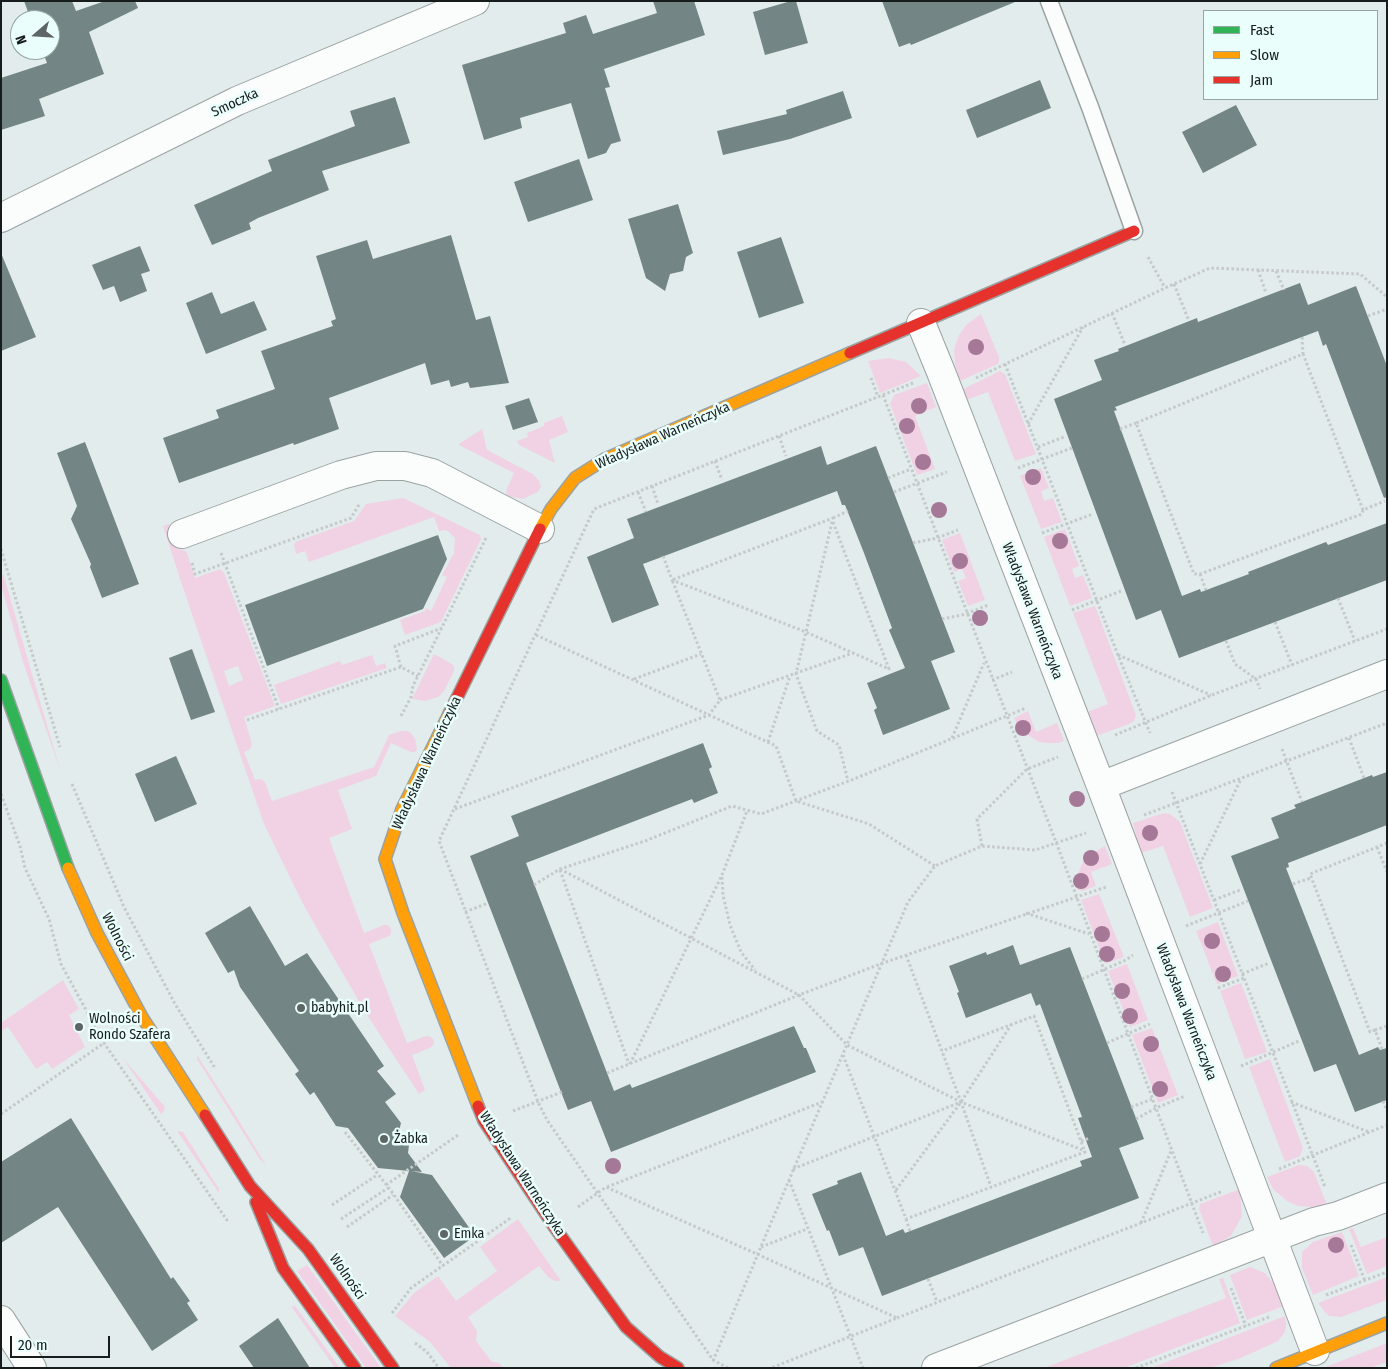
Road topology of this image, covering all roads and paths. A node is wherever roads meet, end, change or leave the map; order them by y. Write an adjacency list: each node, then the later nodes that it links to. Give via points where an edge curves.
1 (475, 1): 3 (street, Smoczka, via 238,101)
2 (1049, 1): 4 (lane)
3 (1, 218)
4 (1134, 231): 15 (street, Władysława Warneńczyka)
5 (1258, 270): 6 (path); 7 (path, via 1210,268); 9 (path)
6 (1276, 270): 8 (path); 10 (path, via 1360,274)
7 (1174, 284): 12 (path); 14 (path)
8 (1284, 290)
9 (1266, 293)
10 (1387, 297)
11 (1387, 309): 13 (path)
12 (1112, 313): 16 (path); 18 (path)
13 (1368, 316)
14 (1189, 321)
15 (921, 323): 21 (street, Władysława Warneńczyka); 52 (street, Władysława Warneńczyka, via 605,459 575,478)
16 (1083, 327): 20 (path); 24 (path)
17 (1302, 337): 19 (path)
18 (1125, 345)
19 (1303, 354): 23 (path); 45 (path)
20 (1005, 364): 21 (path); 24 (path)
21 (945, 382): 22 (path); 33 (street, Władysława Warneńczyka)
22 (882, 396): 26 (path); 35 (path)
23 (1136, 423): 25 (path); 62 (path, via 1194,574)
24 (1028, 424): 28 (path)
25 (1120, 429)
26 (779, 436): 30 (path); 32 (path)
27 (1064, 437): 28 (path)
28 (1038, 448): 31 (path)
29 (1072, 448): 31 (path)
30 (786, 456)
31 (1042, 460): 34 (path); 51 (path)
32 (715, 461): 37 (path); 39 (path)
33 (975, 462): 38 (path); 108 (street, Władysława Warneńczyka)
34 (1018, 468)
35 (911, 469): 36 (path); 38 (path)
36 (888, 478)
37 (722, 480)
38 (917, 484): 41 (path); 57 (path)
39 (652, 486): 40 (path); 44 (path)
40 (638, 492): 47 (path); 76 (path, via 594,509)
41 (894, 492)
42 (362, 501): 61 (path, via 351,518)
43 (1385, 501): 45 (path)
44 (658, 504)
45 (1363, 510): 62 (path, via 1362,514)
46 (848, 511): 49 (path)
47 (646, 512)
48 (1093, 514): 51 (path)
49 (833, 520): 63 (path); 75 (path); 79 (path, via 889,669)
50 (210, 524): 52 (street, via 341,475 376,466 405,466 432,473); 55 (street); 61 (path)
51 (1068, 524): 54 (path); 67 (path)
52 (540, 529): 241 (street, Władysława Warneńczyka, via 402,809 385,860 484,1121 626,1327 660,1357)
53 (958, 530): 57 (path)
54 (1042, 533)
55 (182, 534): 61 (path, via 195,574)
56 (487, 535): 73 (path)
57 (937, 538): 58 (path); 70 (path)
58 (913, 543)
59 (1, 549): 109 (path)
60 (663, 556): 63 (path)
61 (225, 563): 97 (path)
62 (1200, 574): 64 (path)
63 (672, 580): 75 (path); 80 (path)
64 (1206, 590)
65 (1122, 591): 67 (path)
66 (1338, 598): 78 (path)
67 (1097, 600): 69 (path); 81 (path)
68 (988, 605): 70 (path)
69 (1072, 610)
70 (966, 614): 71 (path); 82 (path)
71 (942, 619)
72 (1275, 622): 83 (path)
73 (442, 628): 84 (path, via 395,646); 88 (path)
74 (1387, 629): 78 (path)
75 (806, 632): 79 (path); 86 (path)
76 (536, 635): 92 (path); 122 (path)
77 (1226, 641): 90 (path, via 1236,664)
78 (1355, 641): 83 (path)
79 (853, 652): 86 (path)
80 (701, 654): 92 (path); 95 (path)
81 (1118, 655): 94 (path); 102 (path)
82 (985, 662): 93 (path); 104 (path)
83 (1292, 665): 90 (path)
84 (401, 667): 88 (path); 97 (path)
85 (1012, 672): 93 (path)
86 (796, 674): 89 (path); 115 (path, via 817,731 839,745)
87 (1387, 674): 116 (street)
88 (418, 676): 99 (path)
89 (790, 676): 95 (path); 107 (path)
90 (1256, 679): 94 (path)
91 (1, 680): 195 (street, Wolności, via 72,880 97,933 142,1017)
92 (633, 680): 98 (path)
93 (992, 680): 100 (path)
94 (1212, 695): 102 (path)
95 (720, 700): 98 (path)
96 (1026, 708): 100 (path)
97 (279, 709): 101 (path)
98 (709, 715): 107 (path); 122 (path)
99 (401, 716)
100 (1006, 716): 104 (path); 111 (path)
101 (247, 720)
102 (1146, 722): 106 (path); 108 (path)
103 (1387, 724): 105 (path)
104 (952, 738): 115 (path)
105 (1350, 738): 110 (path); 113 (path)
106 (1153, 740)
107 (768, 742): 119 (path, via 776,746)
108 (1085, 747): 111 (path); 116 (street, Władysława Warneńczyka)
109 (60, 749)
110 (1287, 762): 114 (path); 120 (path)
111 (1027, 769): 125 (path); 127 (path, via 977,819)
112 (70, 777): 165 (path, via 124,907 175,1004)
113 (1364, 778)
114 (1242, 779): 121 (path); 129 (path)
115 (848, 781): 119 (path)
116 (1100, 786): 124 (street, Władysława Warneńczyka)
117 (1170, 786): 121 (path)
118 (1, 794): 158 (path, via 25,868 49,919 61,964)
119 (796, 801): 123 (path, via 761,814); 130 (path, via 868,824)
120 (1302, 802)
121 (1177, 803): 124 (path); 129 (path)
122 (454, 809): 142 (path, via 439,841)
123 (747, 810): 131 (path, via 732,806 645,841); 133 (path)
124 (1115, 825): 125 (path); 134 (street, Władysława Warneńczyka)
125 (1056, 842): 127 (path, via 1035,850); 139 (path)
126 (1387, 843): 128 (path)
127 (982, 846): 130 (path)
128 (1377, 847): 132 (path); 135 (path, via 1310,874)
129 (1200, 864): 140 (path)
130 (935, 866): 147 (path, via 908,902)
131 (560, 869): 137 (path); 145 (path); 164 (path)
132 (1387, 872)
133 (722, 875): 145 (path); 149 (path, via 730,925 741,952)
134 (1135, 877): 139 (path); 216 (street, Władysława Warneńczyka)
135 (1311, 878): 136 (path); 156 (path, via 1370,1032)
136 (1293, 884)
137 (534, 885)
138 (1240, 890): 140 (path)
139 (1076, 898): 143 (path); 144 (path)
140 (1214, 900): 150 (path)
141 (488, 903): 142 (path)
142 (465, 912): 171 (path)
143 (1026, 913): 144 (path); 146 (path)
144 (1090, 934): 157 (path)
145 (691, 938): 149 (path); 164 (path)
146 (906, 955): 147 (path); 162 (path)
147 (882, 963): 152 (path); 160 (path)
148 (1269, 964): 150 (path)
149 (757, 972): 152 (path)
150 (1243, 976): 151 (path); 174 (path)
151 (1218, 988)
152 (799, 995): 160 (path); 164 (path)
153 (1150, 1024): 157 (path)
154 (1010, 1025): 162 (path); 173 (path); 187 (path, via 1034,1016)
155 (1387, 1026): 156 (path)
156 (1375, 1030): 161 (path)
157 (1128, 1032): 159 (path); 168 (path)
158 (104, 1043): 178 (path); 214 (path)
159 (1107, 1043)
160 (847, 1045): 163 (path); 173 (path)
161 (1382, 1049)
162 (942, 1051): 173 (path)
163 (843, 1055): 172 (path); 185 (path)
164 (630, 1064): 166 (path)
165 (215, 1069)
166 (607, 1073)
167 (562, 1092): 171 (path)
168 (1153, 1099): 175 (path); 176 (path)
169 (1179, 1099): 176 (path)
170 (1383, 1101): 177 (path)
171 (538, 1102): 179 (path); 201 (path)
172 (822, 1102): 191 (path); 197 (path)
173 (961, 1102): 185 (path); 189 (path); 198 (path); 200 (path)
174 (1291, 1102): 184 (path); 190 (path)
175 (1131, 1107)
176 (1156, 1108): 180 (path); 188 (path)
177 (1387, 1111)
178 (1, 1114)
179 (508, 1114)
180 (1136, 1120)
181 (1387, 1126): 184 (path)
182 (463, 1131): 196 (path)
183 (345, 1132): 193 (path)
184 (1369, 1132): 190 (path)
185 (874, 1137): 191 (path); 200 (path)
186 (1090, 1138): 187 (path)
187 (1081, 1141): 189 (path)
188 (1171, 1150): 206 (path); 211 (path)
189 (1086, 1152): 198 (path)
190 (1312, 1156): 192 (path); 203 (path)
191 (793, 1170): 194 (path)
192 (1276, 1171)
193 (377, 1175): 196 (path); 207 (path)
194 (789, 1180): 213 (path); 219 (path)
195 (250, 1186): 239 (street, Wolności, via 283,1268); 240 (street, Wolności, via 308,1249)
196 (387, 1186): 202 (path); 209 (path)
197 (606, 1187): 201 (path); 220 (path)
198 (991, 1187): 210 (path)
199 (1229, 1189): 206 (path)
200 (895, 1190): 210 (path)
201 (598, 1194): 205 (path); 237 (path)
202 (393, 1195): 212 (path); 221 (path)
203 (1328, 1195)
204 (1387, 1197): 216 (street)
205 (585, 1202)
206 (1192, 1204): 211 (path); 218 (path)
207 (332, 1205)
208 (512, 1217): 221 (path)
209 (341, 1219)
210 (906, 1219): 215 (path)
211 (1141, 1224): 228 (path)
212 (347, 1227)
213 (807, 1229): 219 (path); 226 (path)
214 (233, 1230)
215 (910, 1231)
216 (1271, 1239): 236 (street, Władysława Warneńczyka); 246 (street)
217 (1349, 1239): 224 (path)
218 (1206, 1240)
219 (760, 1247): 220 (path)
220 (757, 1254): 226 (path); 237 (path)
221 (442, 1266): 232 (path, via 411,1288)
222 (1387, 1272): 224 (path)
223 (928, 1279): 228 (path)
224 (1365, 1281): 227 (path)
225 (1230, 1284): 234 (path)
226 (831, 1287): 230 (path); 235 (path)
227 (1322, 1297)
228 (937, 1302): 230 (path)
229 (1277, 1314): 234 (path)
230 (897, 1318): 235 (path)
231 (1, 1320): 238 (street)
232 (387, 1320)
233 (1387, 1323): 236 (street)
234 (1246, 1326): 247 (path)
235 (850, 1336): 244 (path); 245 (path)
236 (1315, 1351): 248 (street)
237 (713, 1360): 242 (path); 243 (path)
238 (32, 1368)
239 (355, 1368)
240 (393, 1368)
241 (678, 1368)
242 (709, 1368)
243 (728, 1368)
244 (771, 1368)
245 (863, 1368)
246 (936, 1368)
247 (1136, 1368)
248 (1276, 1368)

